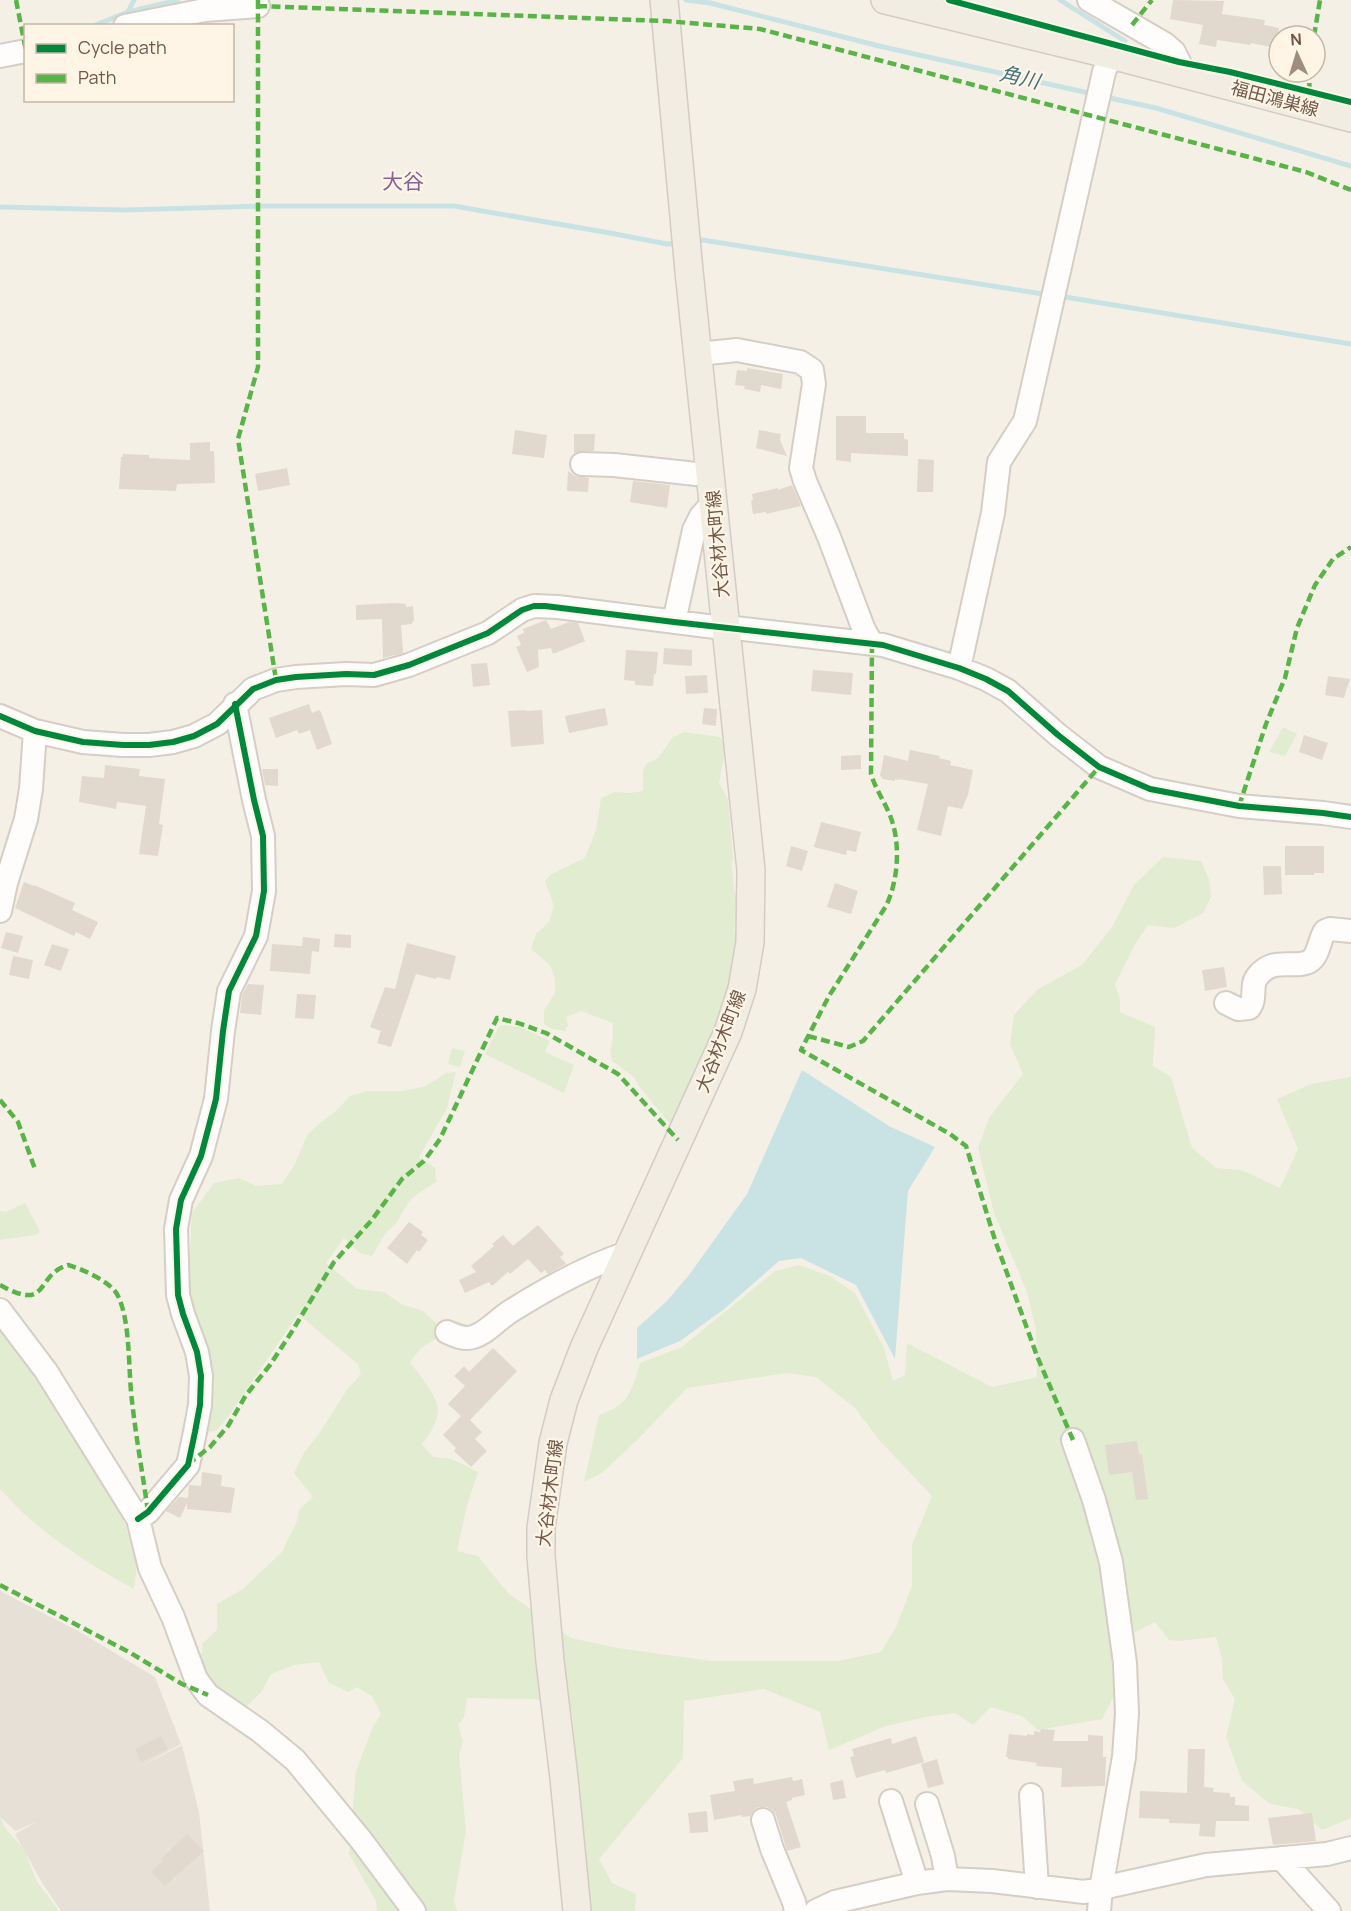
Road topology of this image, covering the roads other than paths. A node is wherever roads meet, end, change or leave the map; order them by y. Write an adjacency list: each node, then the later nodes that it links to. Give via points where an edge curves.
1 (1089, 0): 9 (street, via 1165,44 1174,52)
2 (901, 2): 8 (main road, 福田鴻巣線)
3 (664, 5): 11 (main road, 大谷材木町線)
4 (258, 6): 5 (street, via 206,10)
5 (135, 24)
6 (24, 51): 7 (street)
7 (0, 56)
8 (1111, 56): 9 (main road, 福田鴻巣線); 17 (street, via 1104,72 1025,421 999,462 993,513)
9 (1185, 74): 10 (main road, 福田鴻巣線)
10 (1351, 118)
11 (698, 354): 13 (main road, 大谷材木町線); 16 (street, via 737,350 800,362 812,370 814,384 801,468)
12 (582, 464): 13 (street)
13 (711, 474): 14 (main road, 大谷材木町線)
14 (712, 504): 15 (street, via 694,530); 25 (main road, 大谷材木町線, via 751,870 750,942 742,989 728,1032)
15 (674, 622): 16 (street); 18 (street, via 534,606 497,629 409,665 374,675 276,680 253,689)
16 (872, 644): 17 (street)
17 (959, 668): 21 (street, via 1008,692 1099,767 1150,789 1239,806)
18 (235, 704): 20 (street, via 217,724 173,742 83,742); 29 (street, via 263,836 264,891 256,936 229,991 216,1099 201,1156 181,1200 176,1229 178,1294 201,1376 195,1432 188,1465)
19 (0, 716): 20 (street)
20 (35, 731): 22 (street, via 26,819)
21 (1351, 817)
22 (0, 911)
23 (1351, 932): 24 (street, via 1325,931 1311,961 1272,965 1264,970 1256,978 1250,1008 1238,1009)
24 (1226, 1003)
25 (627, 1253): 27 (street, via 608,1259 513,1310 479,1335 462,1338); 41 (main road, 大谷材木町線, via 564,1400 553,1443 541,1528 550,1661)
26 (0, 1310): 29 (street, via 46,1371)
27 (447, 1332)
28 (1073, 1440): 39 (street, via 1111,1562 1125,1663 1123,1766)
29 (138, 1519): 40 (street, via 150,1569 202,1687 295,1760)
30 (1031, 1796): 38 (street)
31 (891, 1801): 37 (street)
32 (927, 1804): 36 (street)
33 (763, 1820): 42 (street)
34 (1351, 1848): 35 (street)
35 (1281, 1858): 39 (street, via 1206,1865); 44 (street)
36 (947, 1879): 37 (street); 38 (street)
37 (917, 1883): 43 (street, via 834,1902)
38 (1037, 1887): 39 (street, via 1084,1892)
39 (1100, 1900)
40 (414, 1911)
41 (576, 1911)
42 (796, 1911)
43 (816, 1911)
44 (1329, 1911)

